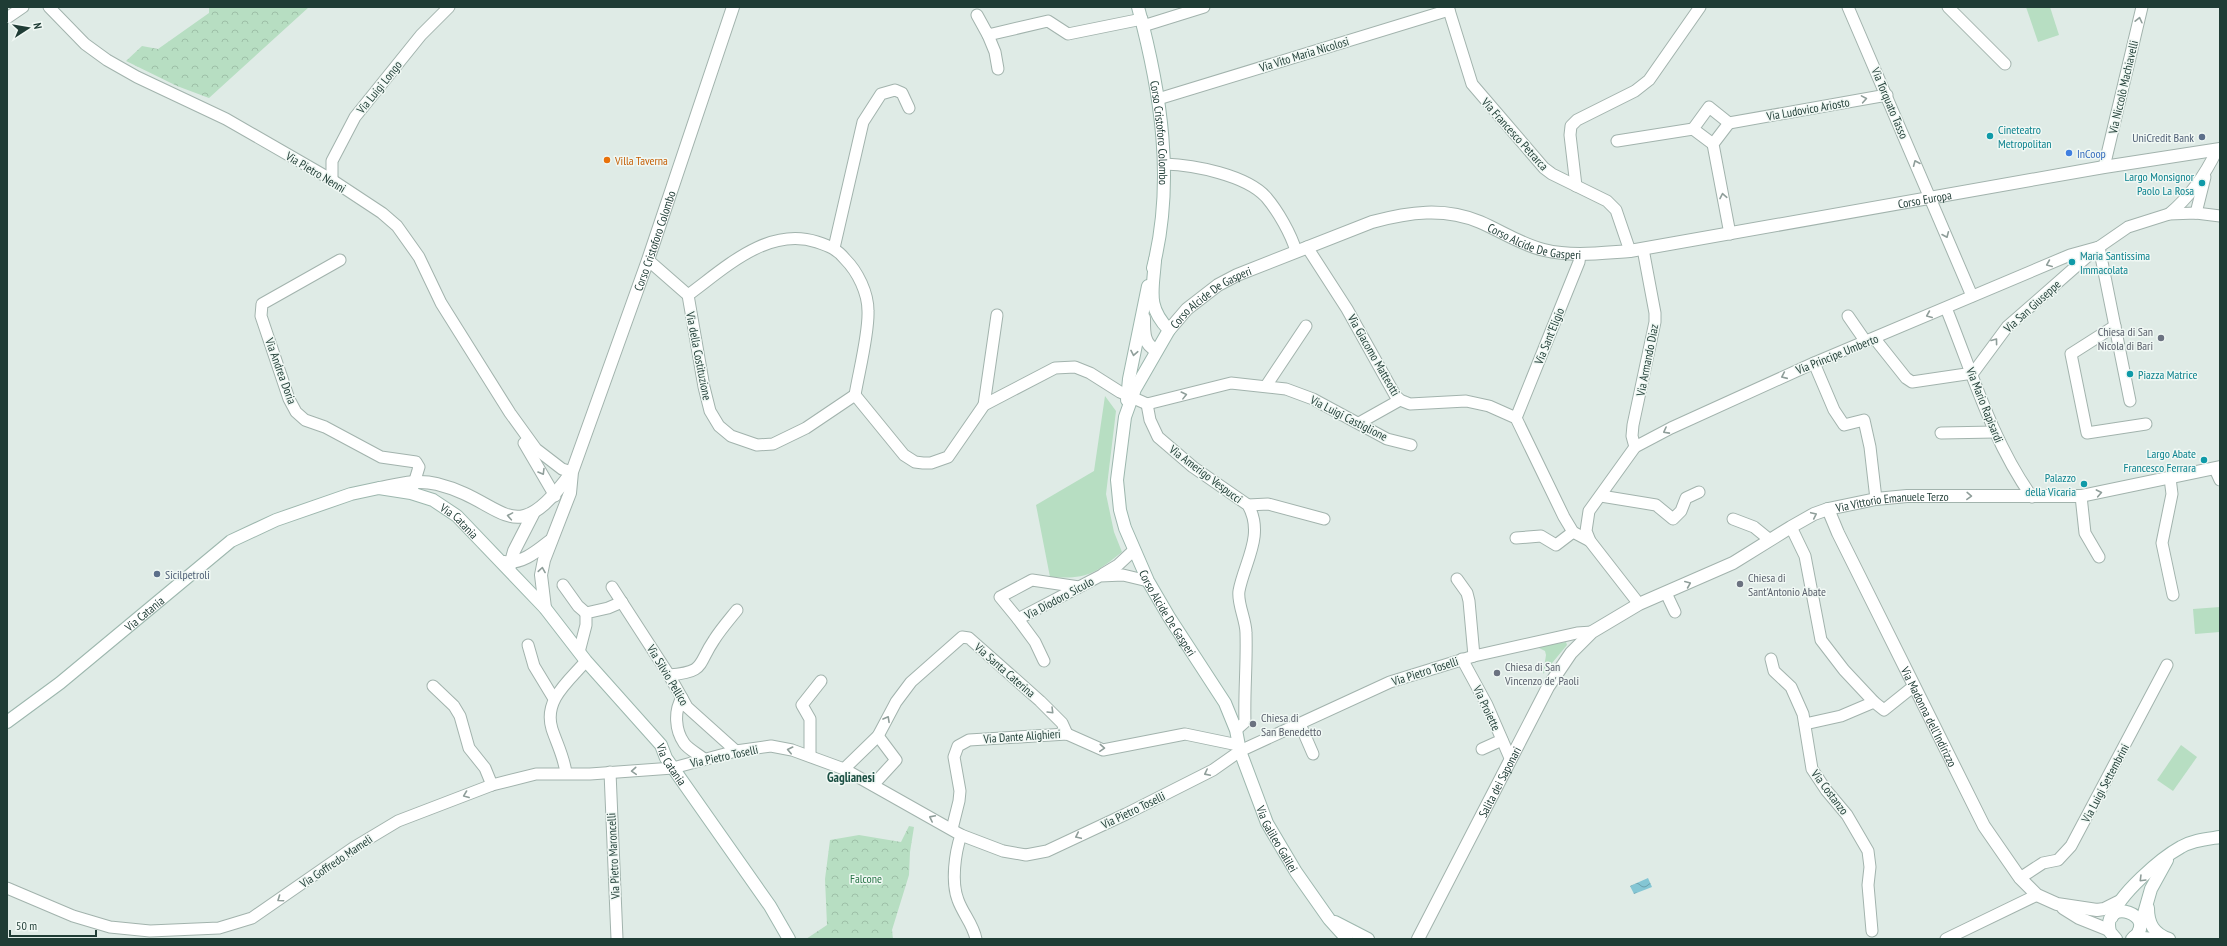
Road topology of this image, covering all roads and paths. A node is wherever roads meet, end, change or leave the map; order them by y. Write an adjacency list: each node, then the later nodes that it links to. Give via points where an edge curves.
1 (23, 7): 13 (street)
2 (49, 7): 29 (street, Via Pietro Nenni, via 85,44 107,60 137,77 226,118)
3 (449, 7): 29 (street, Via Luigi Longo, via 421,35 355,117 332,161)
4 (733, 7): 44 (street, Corso Cristoforo Colombo)
5 (1138, 7): 14 (street, Corso Cristoforo Colombo)
6 (1204, 7): 14 (street)
7 (1700, 7): 30 (street, via 1648,80 1635,91 1577,120 1571,126)
8 (1948, 7): 16 (street)
9 (2142, 7): 27 (street, Via Niccolò Machiavelli, one-way to 9)
10 (1449, 8): 19 (street, Via Vito Maria Nicolosi); 30 (street, Via Francesco Petrarca, via 1472,84 1544,168)
11 (1851, 8): 18 (street, Via Torquato Tasso)
12 (977, 15): 15 (street)
13 (7, 18)
14 (1143, 23): 15 (street, via 1068,34 1048,21); 19 (street, Corso Cristoforo Colombo)
15 (988, 35): 17 (street)
16 (2005, 64)
17 (998, 69)
18 (1887, 96): 21 (street, Via Ludovico Ariosto, one-way to 18); 31 (street, Via Torquato Tasso, one-way to 18)
19 (1158, 99): 26 (street, Corso Cristoforo Colombo)
20 (909, 108): 38 (street, via 902,94 895,90 881,94 863,122)
21 (1729, 123): 22 (street, via 1709,107); 24 (street)
22 (1692, 129): 23 (street); 24 (street)
23 (1617, 141)
24 (1713, 144): 35 (street, one-way to 24)
25 (2219, 149): 27 (street, Corso Europa); 28 (street)
26 (1165, 164): 40 (street, via 1203,168 1256,189 1274,208); 45 (street, Corso Cristoforo Colombo, via 1164,203)
27 (2104, 167): 31 (street, Corso Europa)
28 (2206, 172): 32 (street); 33 (street, via 2184,202)
29 (332, 180): 66 (street, Via Pietro Nenni, via 382,213 408,240 441,303)
30 (1576, 186): 41 (street, Via Francesco Petrarca, via 1607,202 1616,210)
31 (1931, 199): 35 (street, Corso Europa); 47 (street, Via Torquato Tasso, one-way to 47)
32 (2196, 213): 33 (street, Via Principe Umberto); 34 (street, Via Principe Umberto)
33 (2169, 214): 36 (street, Via Principe Umberto, via 2128,227)
34 (2220, 216)
35 (1730, 234): 39 (street, Corso Europa)
36 (2099, 246): 47 (street, Via Principe Umberto, one-way to 47, via 2070,255); 53 (street); 58 (street, Via San Giuseppe, one-way to 36, via 2007,327)
37 (1308, 247): 40 (street, Corso Alcide De Gasperi); 42 (street, Corso Alcide De Gasperi, via 1372,222 1430,211 1466,217 1544,250); 62 (street, Via Giacomo Matteotti)
38 (834, 248): 46 (street, Via della Costituzione, via 801,238 770,242 746,254); 60 (street, Via della Costituzione, via 858,276 867,304 868,312)
39 (1643, 249): 41 (street, Corso Europa); 73 (street, Via Armando Diaz, via 1655,322 1633,425)
40 (1296, 251): 54 (street, Corso Alcide De Gasperi, via 1218,285 1187,309)
41 (1630, 251): 42 (street, Corso Alcide De Gasperi)
42 (1580, 254): 67 (street, Via Sant'Eligio)
43 (340, 260): 77 (street, Via Andrea Doria, via 262,304 261,316 286,391 296,412 305,420 325,427 380,457 416,462 419,467)
44 (648, 260): 46 (street, Via della Costituzione); 74 (street, Corso Cristoforo Colombo)
45 (1155, 260): 48 (street); 54 (street, via 1153,309)
46 (688, 295): 60 (street, Via della Costituzione, via 710,411 719,426 731,436 757,445 773,444 806,428)
47 (1972, 296): 49 (street, Via Principe Umberto)
48 (1143, 304): 56 (street, via 1145,336 1150,347); 61 (street, Corso Alcide De Gasperi, one-way to 61)
49 (1946, 308): 55 (street, Via Principe Umberto, one-way to 55); 58 (street, Via Mario Rapisardi)
50 (997, 315): 65 (street)
51 (1848, 316): 55 (street)
52 (1306, 326): 59 (street)
53 (2115, 326): 63 (street); 69 (street, via 2071,354 2087,432)
54 (1169, 330): 56 (street, Corso Alcide De Gasperi)
55 (1871, 340): 57 (street, Via Principe Umberto); 58 (street, via 1912,382)
56 (1156, 350): 61 (street, Corso Alcide De Gasperi)
57 (1814, 363): 73 (street, Via Principe Umberto, one-way to 73, via 1671,428); 85 (street, via 1834,410 1844,425 1864,420)
58 (1973, 373): 70 (street, Via Mario Rapisardi)
59 (1266, 386): 64 (street, Via Luigi Castiglione, one-way to 59, via 1231,383); 68 (street, Via Luigi Castiglione, via 1286,389 1313,398)
60 (855, 395): 65 (street, via 904,455 915,462 931,464 948,457)
61 (1129, 397): 64 (street); 65 (street, via 1090,373 1062,366 1044,372); 97 (street, Corso Alcide De Gasperi, via 1117,480 1125,528)
62 (1400, 400): 67 (street, Via Giacomo Matteotti, via 1410,404 1466,401 1489,406); 68 (street)
63 (2130, 401)
64 (1146, 404): 86 (street, Via Amerigo Vespucci, via 1158,437 1193,467)
65 (984, 406)
66 (510, 414): 74 (street, via 536,449 562,469); 81 (street, one-way to 81)
67 (1516, 418): 92 (street, via 1564,517)
68 (1359, 423): 72 (street, Via Luigi Castiglione, via 1368,430)
69 (2146, 424)
70 (1995, 432): 71 (street); 84 (street, Via Mario Rapisardi, via 2013,469)
71 (1941, 433)
72 (1411, 445)
73 (1635, 448): 82 (street, Via Principe Umberto)
74 (572, 472): 81 (street); 95 (street, via 570,493)
75 (2218, 472): 76 (street, Via Vittorio Emanuele Terzo)
76 (2170, 478): 83 (street, Via Vittorio Emanuele Terzo, one-way to 76); 107 (street, via 2172,494 2162,543)
77 (415, 481): 78 (street); 80 (street, Via Andrea Doria); 88 (street, one-way to 77, via 505,516 469,496 438,484)
78 (379, 488): 80 (street, Via Catania); 130 (street, Via Catania, via 351,494 276,520 231,541 60,683)
79 (1699, 492): 82 (street, via 1686,498 1681,511 1673,519 1656,505)
80 (411, 493): 99 (street, Via Catania, via 433,500 457,516)
81 (555, 496): 88 (street)
82 (1601, 496): 96 (street, Via Principe Umberto, via 1589,511 1586,531)
83 (2081, 496): 84 (street, Via Vittorio Emanuele Terzo); 98 (street, via 2085,533)
84 (2032, 497): 85 (street, Via Vittorio Emanuele Terzo, one-way to 84, via 1944,495)
85 (1876, 499): 87 (street, Via Vittorio Emanuele Terzo)
86 (1248, 506): 89 (street, via 1268,504); 133 (street, Via Amerigo Vespucci, via 1253,519 1254,543 1238,599 1243,611 1246,632 1245,722)
87 (1828, 509): 91 (street, Via Vittorio Emanuele Terzo, one-way to 87); 126 (street, Via Madonna dell'Indirizzo)
88 (533, 514): 99 (street)
89 (1324, 519)
90 (1733, 519): 94 (street, via 1754,527)
91 (1791, 527): 94 (street, Via Vittorio Emanuele Terzo); 129 (street, via 1806,556 1821,640 1844,670)
92 (1574, 532): 93 (street, via 1556,545 1541,536); 96 (street)
93 (1516, 538)
94 (1770, 540): 106 (street, Via Vittorio Emanuele Terzo, one-way to 94, via 1733,563)
95 (550, 541): 99 (street, via 534,554); 110 (street, one-way to 95, via 541,575)
96 (1590, 541): 109 (street)
97 (1134, 550): 100 (street, via 1118,565); 102 (street, Corso Alcide De Gasperi)
98 (2099, 557)
99 (507, 564): 110 (street, Via Catania)
100 (1100, 576): 102 (street, Via Diodoro Siculo, via 1123,575); 105 (street, Via Diodoro Siculo)
101 (1457, 579): 117 (street, via 1467,593 1469,601)
102 (1148, 580): 133 (street, Corso Alcide De Gasperi, via 1169,617 1220,693)
103 (563, 585): 113 (street)
104 (612, 587): 108 (street, Via Silvio Pellico)
105 (1079, 587): 114 (street, Via Diodoro Siculo); 114 (street, via 1032,580 1000,598)
106 (1666, 593): 109 (street, Via Vittorio Emanuele Terzo); 112 (street)
107 (2173, 595)
108 (622, 602): 113 (street); 123 (street, Via Silvio Pellico)
109 (1639, 604): 115 (street, Via Vittorio Emanuele Terzo)
110 (545, 608): 118 (street, Via Catania)
111 (737, 610): 123 (street, via 713,641 700,666 686,674)
112 (1675, 612)
113 (586, 613): 118 (street)
114 (1018, 619): 121 (street, Via Diodoro Siculo, via 1035,642)
115 (1592, 632): 117 (street, Via Pietro Toselli); 142 (street, Salita dei Saponari, via 1571,654 1548,687)
116 (528, 645): 127 (street, via 534,666)
117 (1474, 656): 119 (street, Via Pietro Toselli)
118 (582, 657): 127 (street); 144 (street, Via Catania, via 661,746)
119 (1462, 659): 131 (street, Via Pietro Toselli, via 1390,682); 136 (street, Via Proiette, via 1487,705)
120 (1771, 659): 132 (street, Via Costanzo, via 1774,671 1791,687)
121 (1044, 661)
122 (2167, 665): 154 (street, Via Luigi Settembrini, via 2071,846 2058,860 2043,863)
123 (669, 676): 128 (street, Via Silvio Pellico)
124 (820, 680): 141 (street, via 802,705 810,719)
125 (433, 686): 148 (street, via 454,706 460,716 469,748 485,768)
126 (1914, 686): 129 (street, via 1884,710); 154 (street, Via Madonna dell'Indirizzo, via 1984,826)
127 (554, 698): 147 (street, via 550,717)
128 (682, 698): 139 (street, Via Silvio Pellico, via 687,707); 143 (street, via 678,705 676,721 684,744)
129 (1874, 702): 132 (street, via 1841,716)
130 (7, 722)
131 (1300, 724): 137 (street, Via Pietro Toselli); 140 (street)
132 (1805, 724): 161 (street, Via Costanzo, via 1812,769 1847,815 1868,851)
133 (1236, 730): 137 (street, Corso Alcide De Gasperi)
134 (1067, 734): 135 (street, Via Santa Caterina, one-way to 134, via 896,702 911,682 962,637 968,638 1040,701 1062,723); 137 (street, Via Dante Alighieri, one-way to 137, via 1103,750 1185,734); 150 (street, Via Dante Alighieri, via 972,740 958,746 954,757 960,791)
135 (878, 736): 145 (street, Via Santa Caterina); 149 (street, via 896,760)
136 (1502, 740): 138 (street); 142 (street, Via Proiette)
137 (1239, 748): 151 (street, Via Pietro Toselli, one-way to 151, via 1213,770 1046,851 1026,855 1003,851); 160 (street, Via Galileo Galilei, via 1267,823 1296,872)
138 (1482, 749)
139 (736, 751): 141 (street, Via Pietro Toselli, one-way to 139, via 771,746); 143 (street, Via Pietro Toselli)
140 (1312, 754)
141 (810, 756): 145 (street, Via Pietro Toselli)
142 (1510, 758): 171 (street, Salita dei Saponari)
143 (704, 759): 144 (street, Via Pietro Toselli)
144 (673, 768): 146 (street, Via Goffredo Mameli, one-way to 146); 167 (street, Via Catania, via 770,906)
145 (844, 769): 149 (street, Via Pietro Toselli)
146 (610, 772): 147 (street, Via Goffredo Mameli); 166 (street, Via Pietro Maroncelli)
147 (566, 773): 148 (street, Via Goffredo Mameli, via 536,774)
148 (492, 785): 163 (street, Via Goffredo Mameli, one-way to 163, via 398,822 353,848 252,918 219,928)
149 (873, 785): 150 (street, Via Pietro Toselli, one-way to 149)
150 (952, 829): 151 (street, Via Pietro Toselli)
151 (962, 835): 168 (street, via 958,846 956,892 958,901 974,929)
152 (2220, 836): 153 (street, via 2193,842)
153 (2171, 854): 157 (street, via 2151,890); 159 (street, one-way to 159, via 2155,866)
154 (2020, 878): 156 (street, Via Madonna dell'Indirizzo)
155 (7, 888): 163 (street, Via Goffredo Mameli, via 96,924)
156 (2037, 895): 158 (street, Via Madonna dell'Indirizzo); 172 (street)
157 (2148, 902): 159 (street); 162 (street, via 2148,916)
158 (2057, 904): 159 (street, via 2088,910); 164 (street)
159 (2121, 912): 162 (street); 164 (street); 165 (street, via 2139,922)
160 (1329, 918): 169 (street, Via Galileo Galilei); 170 (street)
161 (1872, 931)
162 (2153, 934): 165 (street); 173 (street)
163 (146, 935)
164 (2112, 935)
165 (2135, 936)
166 (618, 939)
167 (789, 939)
168 (976, 939)
169 (1347, 939)
170 (1368, 939)
171 (1418, 939)
172 (1946, 939)
173 (2169, 939)

